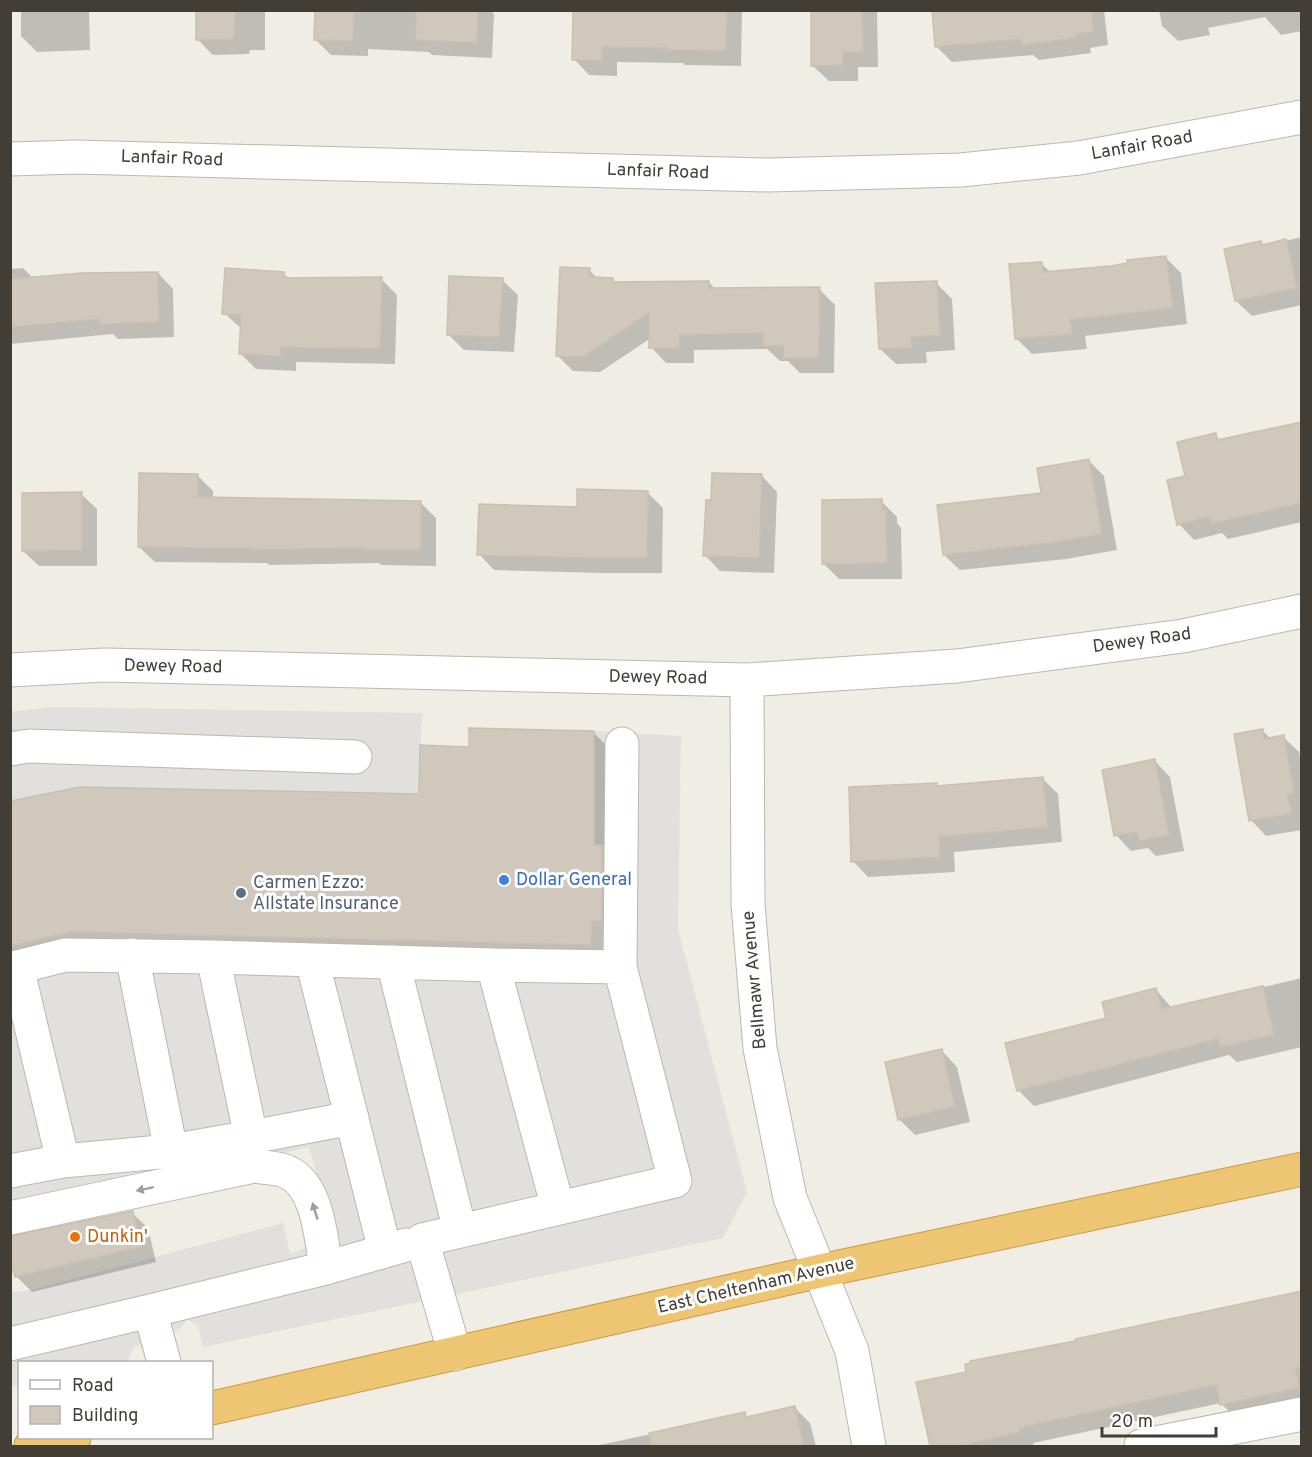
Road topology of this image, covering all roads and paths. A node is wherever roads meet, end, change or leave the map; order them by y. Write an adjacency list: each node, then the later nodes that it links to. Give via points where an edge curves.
1 (1302, 117): 2 (street, Lanfair Road, via 1079,158 961,170 768,175 76,157)
2 (10, 159)
3 (1302, 610): 5 (street, Dewey Road, via 1183,636 957,666)
4 (10, 669): 5 (street, Dewey Road, via 105,665)
5 (747, 680): 28 (street, Bellmawr Avenue, via 748,904 760,1048 790,1198)
6 (622, 744): 14 (street)
7 (10, 749): 8 (street, via 29,746)
8 (355, 757)
9 (132, 955): 10 (street); 15 (street, via 65,955); 18 (street)
10 (213, 957): 11 (street); 17 (street)
11 (312, 960): 12 (street); 16 (street)
12 (393, 962): 13 (street); 24 (street)
13 (493, 965): 14 (street); 22 (street)
14 (620, 967): 22 (street, via 675,1181)
15 (14, 968): 19 (street)
16 (352, 1118): 17 (street); 26 (street)
17 (250, 1137): 18 (street)
18 (171, 1151): 19 (street)
19 (63, 1161): 21 (street)
20 (1302, 1168): 28 (highway, East Cheltenham Avenue)
21 (10, 1172)
22 (558, 1208): 24 (street)
23 (10, 1218): 27 (street, one-way to 23, via 316,1209 303,1183 284,1171 254,1166)
24 (460, 1230): 25 (street)
25 (422, 1240): 26 (street); 31 (street)
26 (385, 1251): 27 (street)
27 (327, 1268): 29 (street)
28 (820, 1271): 31 (highway, East Cheltenham Avenue); 37 (street, Bellmawr Avenue, via 852,1351)
29 (150, 1311): 30 (street); 32 (street)
30 (10, 1344)
31 (455, 1354): 33 (highway, East Cheltenham Avenue)
32 (164, 1361)
33 (213, 1408)
34 (1302, 1414): 38 (street)
35 (64, 1439): 36 (highway)
36 (31, 1446)
37 (869, 1446)
38 (1141, 1446)

